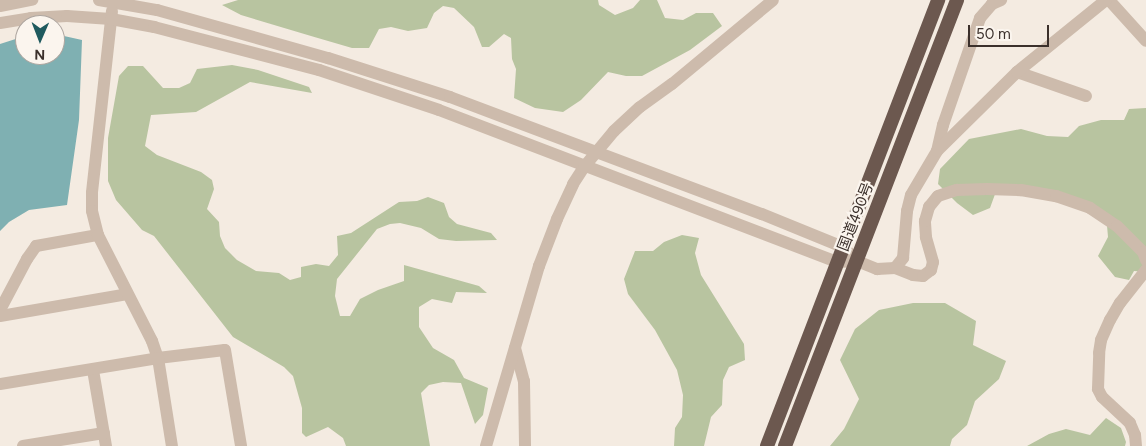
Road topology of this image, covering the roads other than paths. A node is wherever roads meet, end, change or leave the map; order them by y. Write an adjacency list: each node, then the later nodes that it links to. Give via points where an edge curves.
1 (32, 0): 9 (street)
2 (99, 0): 8 (street)
3 (773, 0): 15 (street, via 640,107)
4 (938, 0): 19 (highway, 国道490号)
5 (957, 0): 21 (highway, 国道490号)
6 (1001, 0): 16 (street, via 992,4 980,18)
7 (1108, 0): 12 (street); 13 (street)
8 (113, 2): 10 (street); 15 (street, via 157,10 328,58 450,97)
9 (0, 6)
10 (111, 19): 11 (street, via 67,16); 17 (street, via 319,70 439,110); 18 (street, via 92,193)
11 (0, 23)
12 (1146, 41)
13 (1018, 72): 14 (street); 16 (street)
14 (1086, 96)
15 (595, 151): 17 (street); 19 (street)
16 (937, 151): 23 (street, via 911,196 903,258)
17 (584, 166): 22 (street); 28 (street, via 557,219 539,266)
18 (98, 235): 25 (street); 26 (street, via 36,246)
19 (843, 247): 21 (street); 22 (highway, 国道490号)
20 (1146, 260): 23 (street, via 1143,252 1117,226 1090,208 1056,196 987,189 958,190 938,196 929,207 925,221 933,262 931,270 923,276)
21 (857, 261): 22 (street); 23 (street, via 877,269); 40 (highway, 国道490号)
22 (838, 262): 39 (highway, 国道490号)
23 (895, 268)
24 (1146, 270): 41 (street, via 1110,320 1099,353 1098,389 1111,408 1130,423)
25 (127, 294): 27 (street); 29 (street)
26 (0, 310)
27 (0, 316)
28 (516, 348): 37 (street); 38 (street, via 524,381)
29 (158, 358): 30 (street); 35 (street); 36 (street, via 225,350)
30 (93, 370): 31 (street); 32 (street)
31 (0, 384)
32 (104, 433): 33 (street); 34 (street)
33 (23, 446)
34 (106, 446)
35 (172, 446)
36 (241, 446)
37 (486, 446)
38 (525, 446)
39 (767, 446)
40 (785, 446)
41 (1136, 446)

